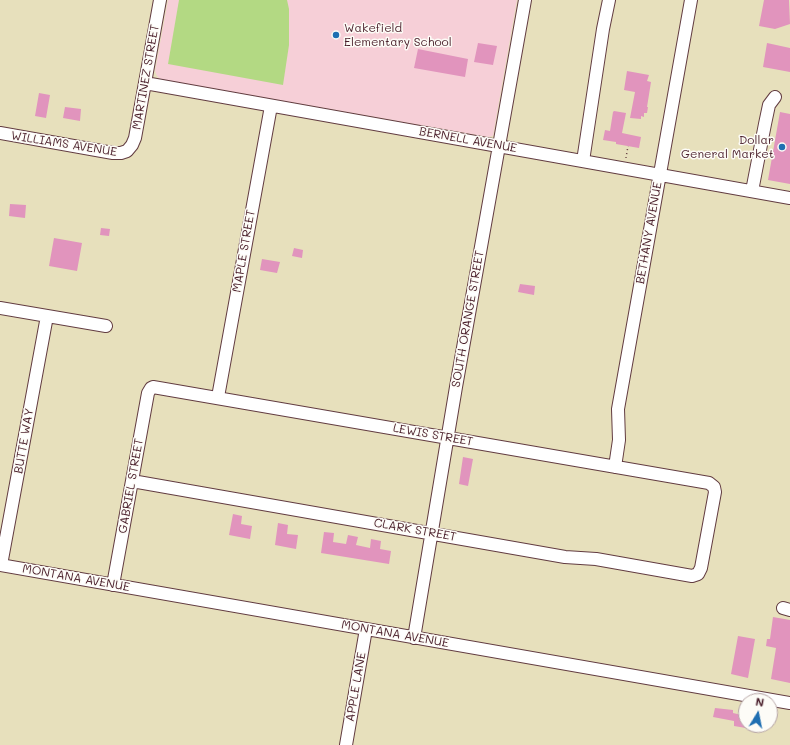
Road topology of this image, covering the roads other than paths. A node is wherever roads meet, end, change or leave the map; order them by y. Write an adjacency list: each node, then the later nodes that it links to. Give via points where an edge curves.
1 (160, 0): 5 (street, MARTINEZ STREET)
2 (525, 0): 9 (street, SOUTH ORANGE STREET)
3 (609, 0): 11 (street)
4 (690, 0): 12 (street, BETHANY AVENUE)
5 (145, 83): 7 (street, BERNELL AVENUE); 10 (street, MARTINEZ STREET, via 135,138)
6 (775, 97): 13 (street, via 769,105 764,124)
7 (271, 106): 9 (street, BERNELL AVENUE); 19 (street, MAPLE STREET)
8 (0, 133): 10 (street, WILLIAMS AVENUE, via 113,153)
9 (498, 146): 11 (street, BERNELL AVENUE); 20 (street, SOUTH ORANGE STREET)
10 (127, 151)
11 (582, 161): 12 (street, BERNELL AVENUE)
12 (659, 174): 13 (street, BERNELL AVENUE); 21 (street, BETHANY AVENUE, via 618,409 619,440)
13 (752, 191): 14 (street, BERNELL AVENUE)
14 (790, 198)
15 (0, 308): 16 (street)
16 (47, 316): 17 (street); 24 (street, BUTTE WAY)
17 (106, 326)
18 (151, 388): 19 (street, LEWIS STREET, via 156,386); 22 (street, GABRIEL STREET, via 148,392)
19 (218, 397): 20 (street, LEWIS STREET)
20 (447, 437): 21 (street, LEWIS STREET); 23 (street, SOUTH ORANGE STREET)
21 (615, 467): 25 (street, LEWIS STREET, via 709,483 714,486 715,492)
22 (132, 481): 23 (street, CLARK STREET); 26 (street, GABRIEL STREET)
23 (432, 533): 25 (street, CLARK STREET, via 569,557 596,558 692,576); 28 (street, SOUTH ORANGE STREET)
24 (1, 565): 26 (street, MONTANA AVENUE)
25 (698, 574)
26 (113, 585): 27 (street, MONTANA AVENUE)
27 (366, 629): 28 (street, MONTANA AVENUE); 30 (street, APPLE LANE)
28 (414, 638): 29 (street, MONTANA AVENUE)
29 (790, 703)
30 (346, 745)

